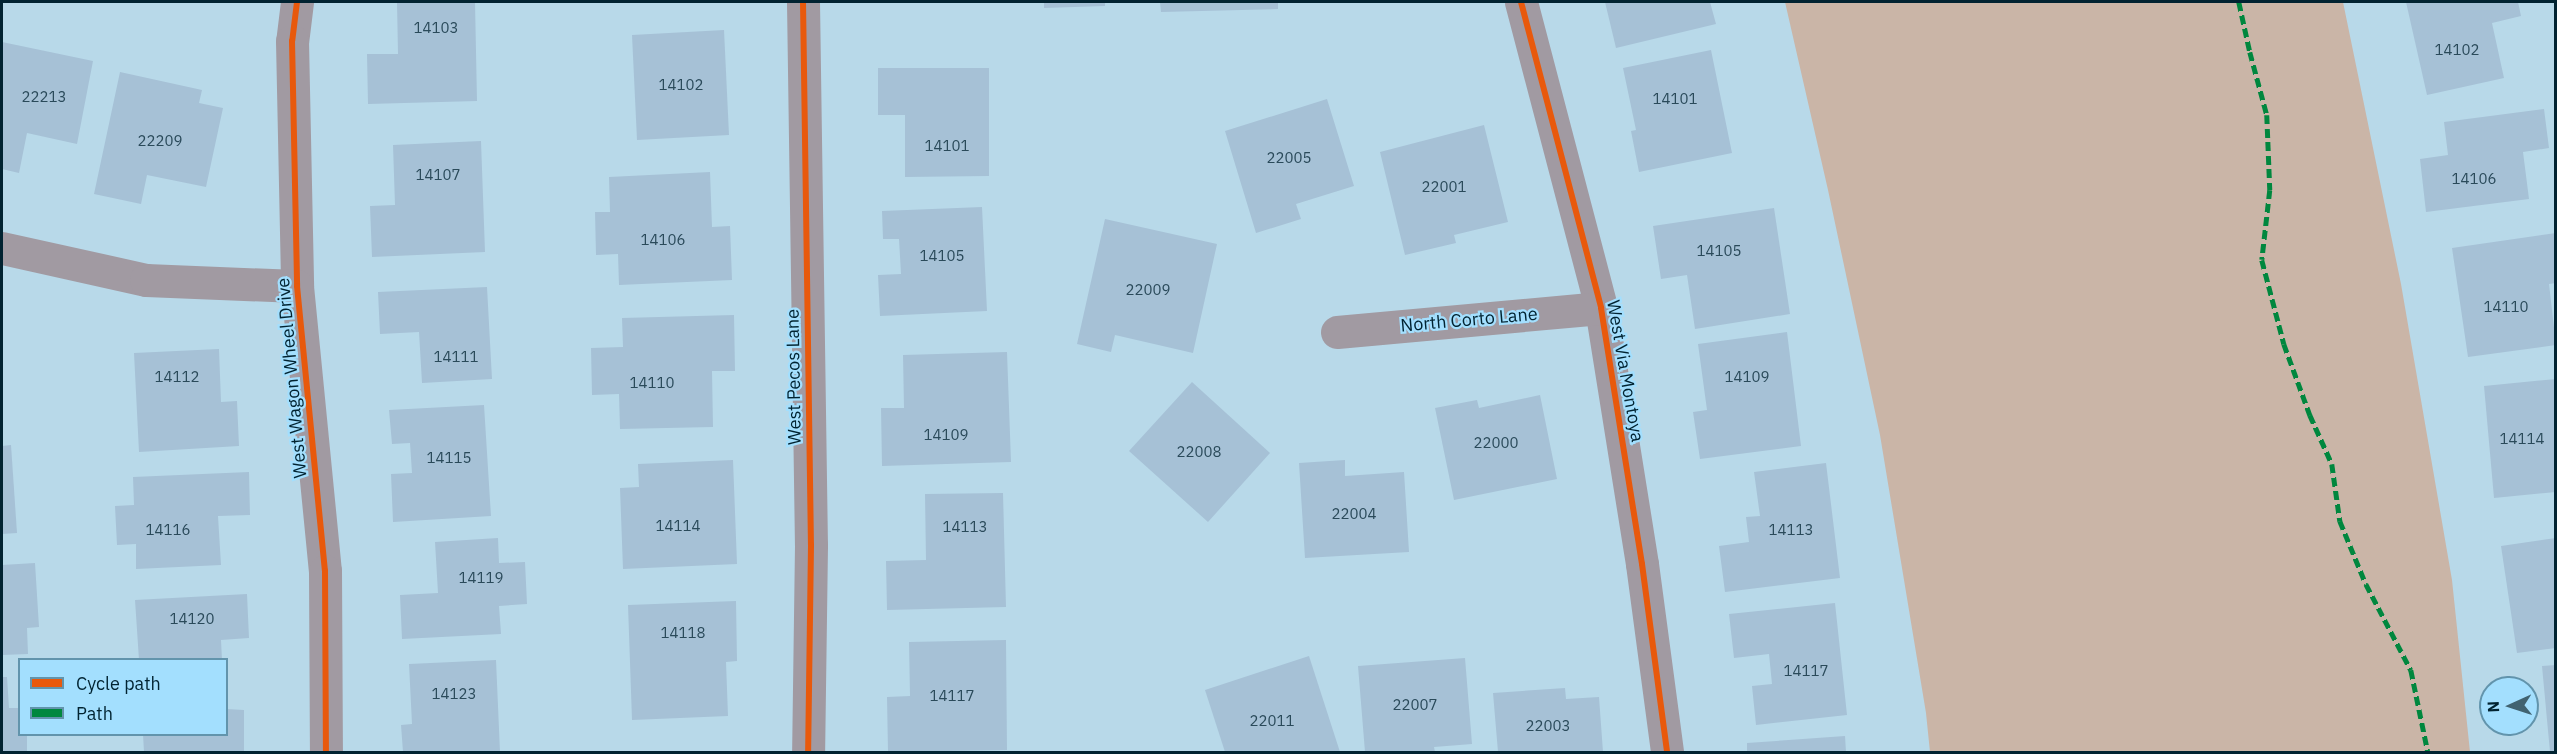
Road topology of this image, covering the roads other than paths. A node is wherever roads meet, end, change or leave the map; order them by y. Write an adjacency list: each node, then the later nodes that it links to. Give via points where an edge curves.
1 (297, 2): 5 (street, West Wagon Wheel Drive, via 292,41)
2 (803, 2): 9 (street, West Pecos Lane, via 811,545)
3 (1521, 2): 6 (street, West Via Montoya)
4 (2, 248): 5 (street, via 146,280)
5 (297, 286): 8 (street, West Wagon Wheel Drive, via 325,571)
6 (1601, 308): 7 (street, North Corto Lane); 10 (street, West Via Montoya)
7 (1337, 332)
8 (326, 753)
9 (808, 753)
10 (1667, 753)

